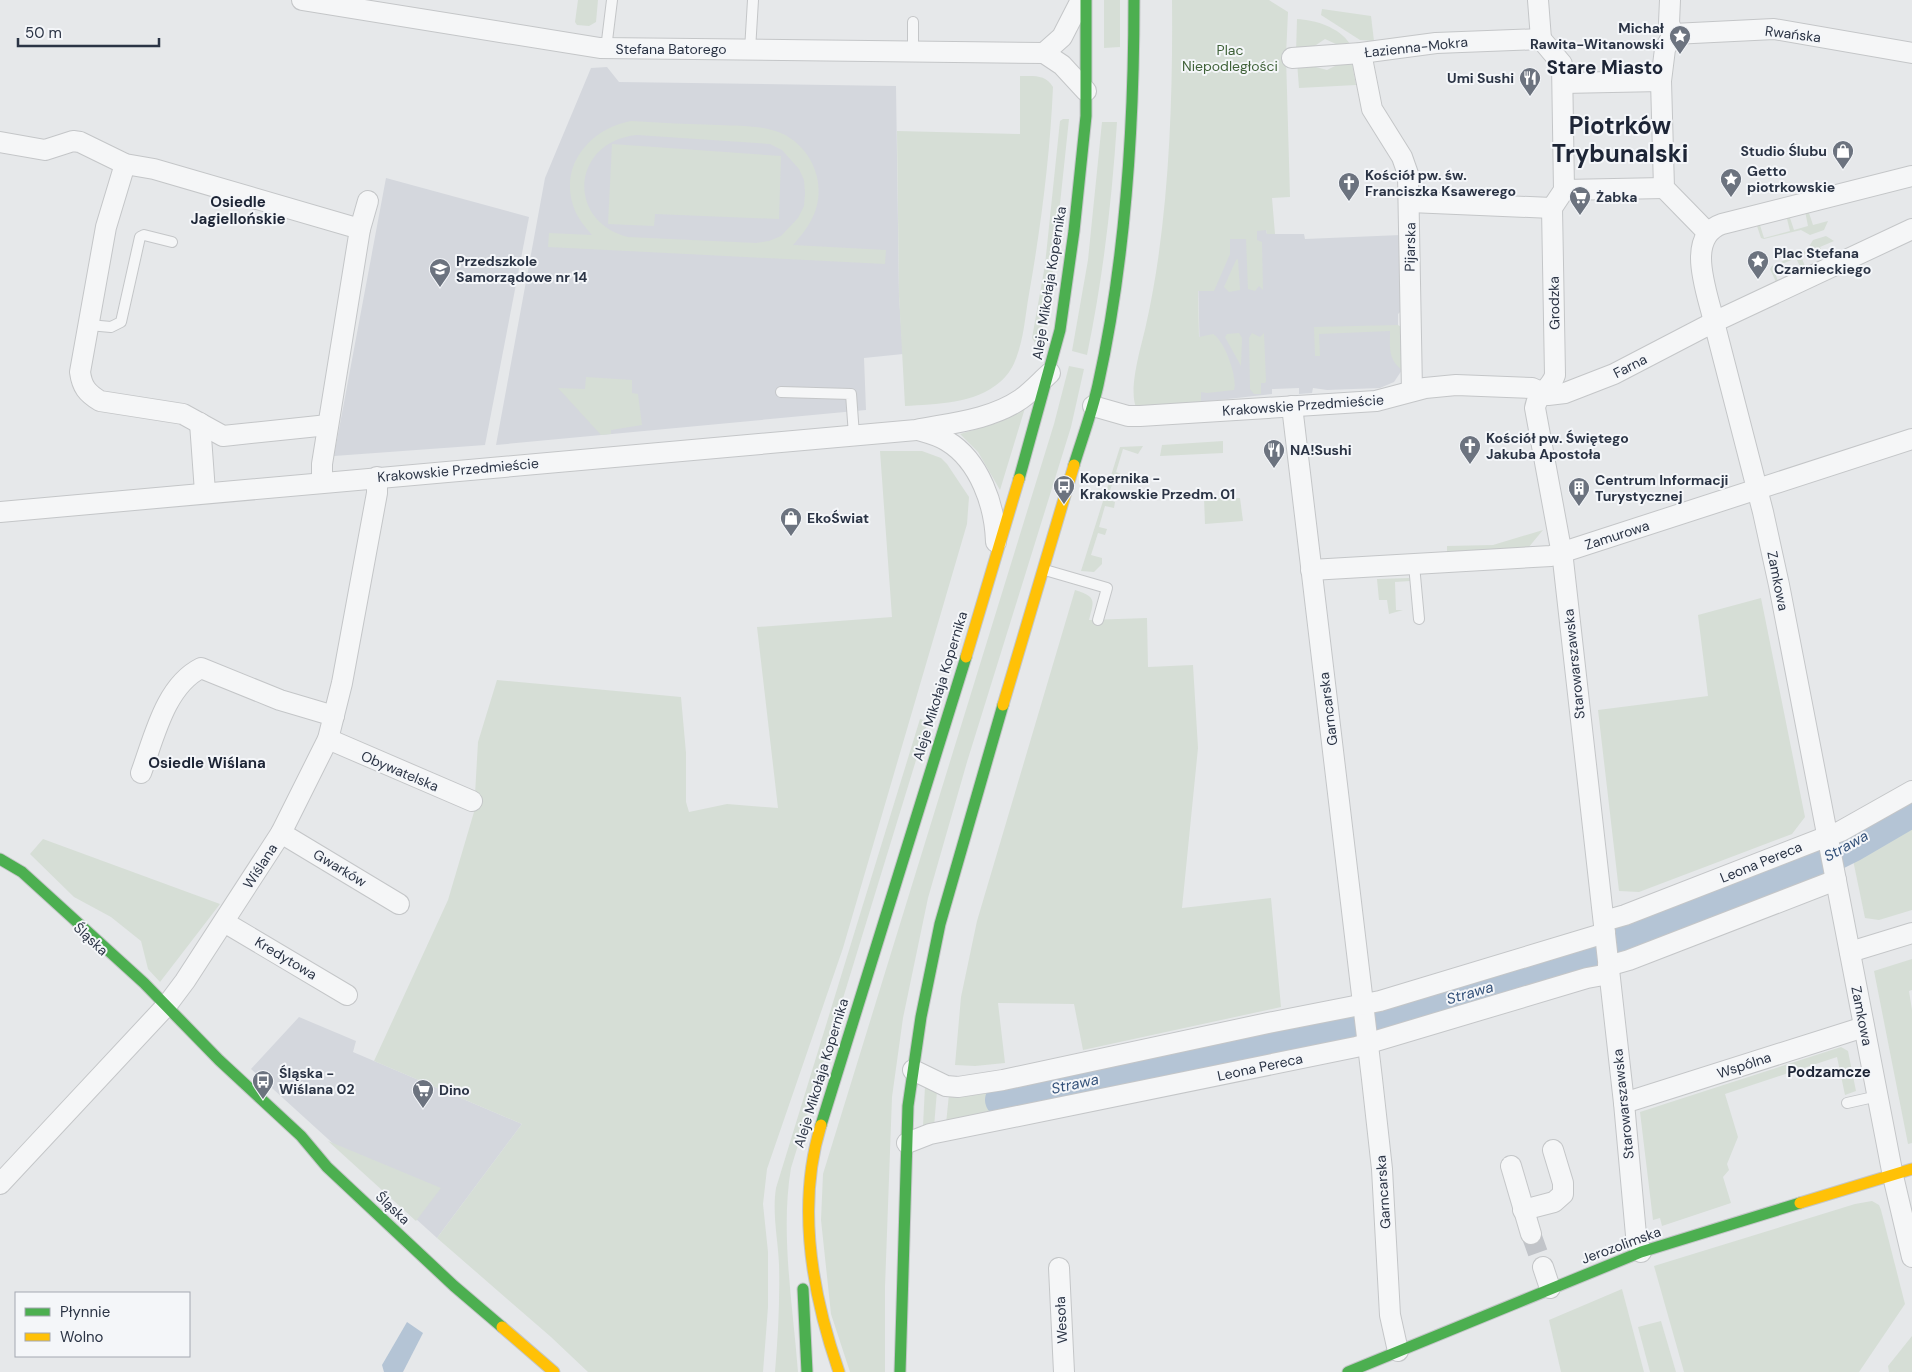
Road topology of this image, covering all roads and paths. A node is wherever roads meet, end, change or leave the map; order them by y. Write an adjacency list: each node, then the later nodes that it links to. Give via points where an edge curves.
1 (302, 0): 12 (street, Stefana Batorego)
2 (612, 0): 12 (lane)
3 (753, 0): 13 (lane)
4 (1082, 0): 15 (street, via 1062,37)
5 (1086, 0): 21 (main road, Aleje Mikołaja Kopernika)
6 (1134, 0): 40 (main road, via 1129,156 1118,276)
7 (1538, 0): 11 (street)
8 (1670, 0): 10 (street, via 1669,23)
9 (913, 22): 14 (lane)
10 (1673, 34): 17 (street, Rwańska, via 1774,29); 19 (street, via 1665,49)
11 (1541, 39): 16 (street, Łazienna-Mokra, via 1436,44); 20 (street, via 1562,64)
12 (606, 49): 13 (street, Stefana Batorego)
13 (750, 50): 14 (street, Stefana Batorego)
14 (913, 51): 15 (street, Stefana Batorego)
15 (1044, 53): 21 (street, via 1062,65)
16 (1361, 53): 18 (street, Łazienna-Mokra); 28 (street, Pijarska, via 1372,109 1406,166)
17 (1912, 53)
18 (1292, 58)
19 (1661, 81): 20 (street); 25 (street)
20 (1563, 82): 26 (street)
21 (1086, 91): 36 (main road, Aleje Mikołaja Kopernika, via 1074,231 1060,330)
22 (0, 142): 23 (street, via 45,150 72,140)
23 (125, 164): 30 (street, via 154,169); 35 (street, via 106,227)
24 (1912, 176): 32 (street, via 1722,224)
25 (1664, 188): 26 (street); 32 (street)
26 (1564, 190): 29 (street)
27 (368, 201): 30 (street)
28 (1410, 202): 29 (street); 37 (street, Pijarska)
29 (1552, 208): 39 (street, Grodzka, via 1555,375 1552,384)
30 (360, 229): 43 (street)
31 (1912, 229): 34 (street)
32 (1707, 232): 34 (street, via 1702,241 1703,273)
33 (172, 242): 35 (lane, via 140,237 121,322 111,327)
34 (1714, 322): 39 (street, Farna, via 1585,386 1548,395); 49 (street, Zamkowa)
35 (88, 325): 42 (street, via 80,372 88,393 100,401 180,413)
36 (1050, 373): 44 (street, Krakowskie Przedmieście, via 1021,399 1002,409 975,419); 53 (main road, Aleje Mikołaja Kopernika)
37 (1412, 391): 39 (street, Krakowskie Przedmieście, via 1491,385 1532,388); 41 (street, Krakowskie Przedmieście, via 1376,400)
38 (781, 392): 45 (lane, via 851,394)
39 (1542, 392): 52 (street, Starowarszawska, via 1535,408)
40 (1093, 406): 41 (street, Krakowskie Przedmieście, via 1137,416); 55 (main road)
41 (1292, 406): 56 (street, Garncarska)
42 (200, 423): 43 (street, via 209,431 223,436); 50 (street)
43 (328, 425): 48 (street)
44 (916, 430): 45 (street, Krakowskie Przedmieście); 53 (street, Krakowskie Przedmieście, via 954,445 971,464 994,511)
45 (854, 435): 47 (street, Krakowskie Przedmieście)
46 (1912, 440): 49 (street, Zamurowa)
47 (377, 477): 48 (street, Krakowskie Przedmieście); 59 (street, Wiślana, via 377,493)
48 (322, 482): 50 (street, Krakowskie Przedmieście)
49 (1757, 489): 52 (street, Zamurowa); 65 (street, Zamkowa, via 1779,584)
50 (205, 492): 51 (street, Krakowskie Przedmieście)
51 (6, 509)
52 (1562, 554): 54 (street, Zamurowa); 72 (street, Starowarszawska)
53 (997, 556): 87 (main road, Aleje Mikołaja Kopernika)
54 (1414, 565): 56 (street, Zamurowa); 57 (lane)
55 (1044, 570): 58 (lane, via 1107,588); 81 (main road, via 940,924)
56 (1312, 570): 75 (street, Garncarska)
57 (1419, 619)
58 (1098, 620)
59 (334, 716): 60 (street, Wiślana); 61 (street, via 280,700 201,668 185,678 177,688 163,713)
60 (328, 739): 63 (street, Obywatelska); 64 (street, Wiślana)
61 (141, 773)
62 (1912, 790): 65 (street, Leona Pereca)
63 (472, 802)
64 (281, 833): 69 (street, Gwarków); 70 (street, Wiślana)
65 (1827, 839): 67 (street, Zamkowa); 72 (street, Leona Pereca, via 1626,916)
66 (2, 861): 68 (main road, Śląska); 76 (main road, Śląska, via 22,872)
67 (1834, 872): 72 (street, Leona Pereca, via 1629,960); 73 (street, Zamkowa)
68 (11, 877)
69 (399, 904)
70 (224, 922): 74 (street, Kredytowa); 76 (street, Wiślana)
71 (1912, 933): 73 (street)
72 (1606, 948): 75 (street, Leona Pereca); 79 (street, Leona Pereca, via 1587,978); 83 (street, Starowarszawska)
73 (1850, 952): 77 (street, Zamkowa)
74 (347, 996)
75 (1364, 1009): 79 (street, Garncarska); 81 (street, Leona Pereca, via 1268,1023 994,1082 946,1086)
76 (159, 1015): 80 (main road, Śląska); 91 (street, Wiślana)
77 (1864, 1027): 82 (street, Zamkowa); 83 (street, Wspólna)
78 (180, 1037): 80 (main road, Śląska)
79 (1367, 1038): 85 (street, Leona Pereca, via 930,1134); 99 (street, Garncarska, via 1382,1169 1390,1315)
80 (219, 1060): 100 (main road, Śląska, via 454,1286)
81 (913, 1070): 85 (main road)
82 (1878, 1096): 84 (lane); 90 (street, Zamkowa)
83 (1624, 1103): 94 (street, Starowarszawska, via 1636,1235)
84 (1847, 1104)
85 (907, 1143): 103 (main road)
86 (1553, 1150): 92 (street, via 1563,1194 1554,1202)
87 (812, 1154): 101 (main road, via 801,1189 800,1215); 102 (main road, Aleje Mikołaja Kopernika, via 808,1198 810,1265)
88 (1511, 1166): 92 (street)
89 (1912, 1169): 90 (main road, Jerozolimska)
90 (1893, 1176): 94 (main road, Jerozolimska); 95 (street, Zamkowa)
91 (0, 1184)
92 (1524, 1210): 93 (street)
93 (1531, 1234)
94 (1641, 1252): 98 (main road, Jerozolimska)
95 (1912, 1256)
96 (1542, 1267): 98 (street)
97 (1058, 1268): 104 (street, Wesoła)
98 (1550, 1288): 99 (main road, Jerozolimska)
99 (1398, 1351): 105 (main road, Jerozolimska)
100 (554, 1372)
101 (807, 1372)
102 (839, 1372)
103 (900, 1372)
104 (1064, 1372)
105 (1348, 1372)

